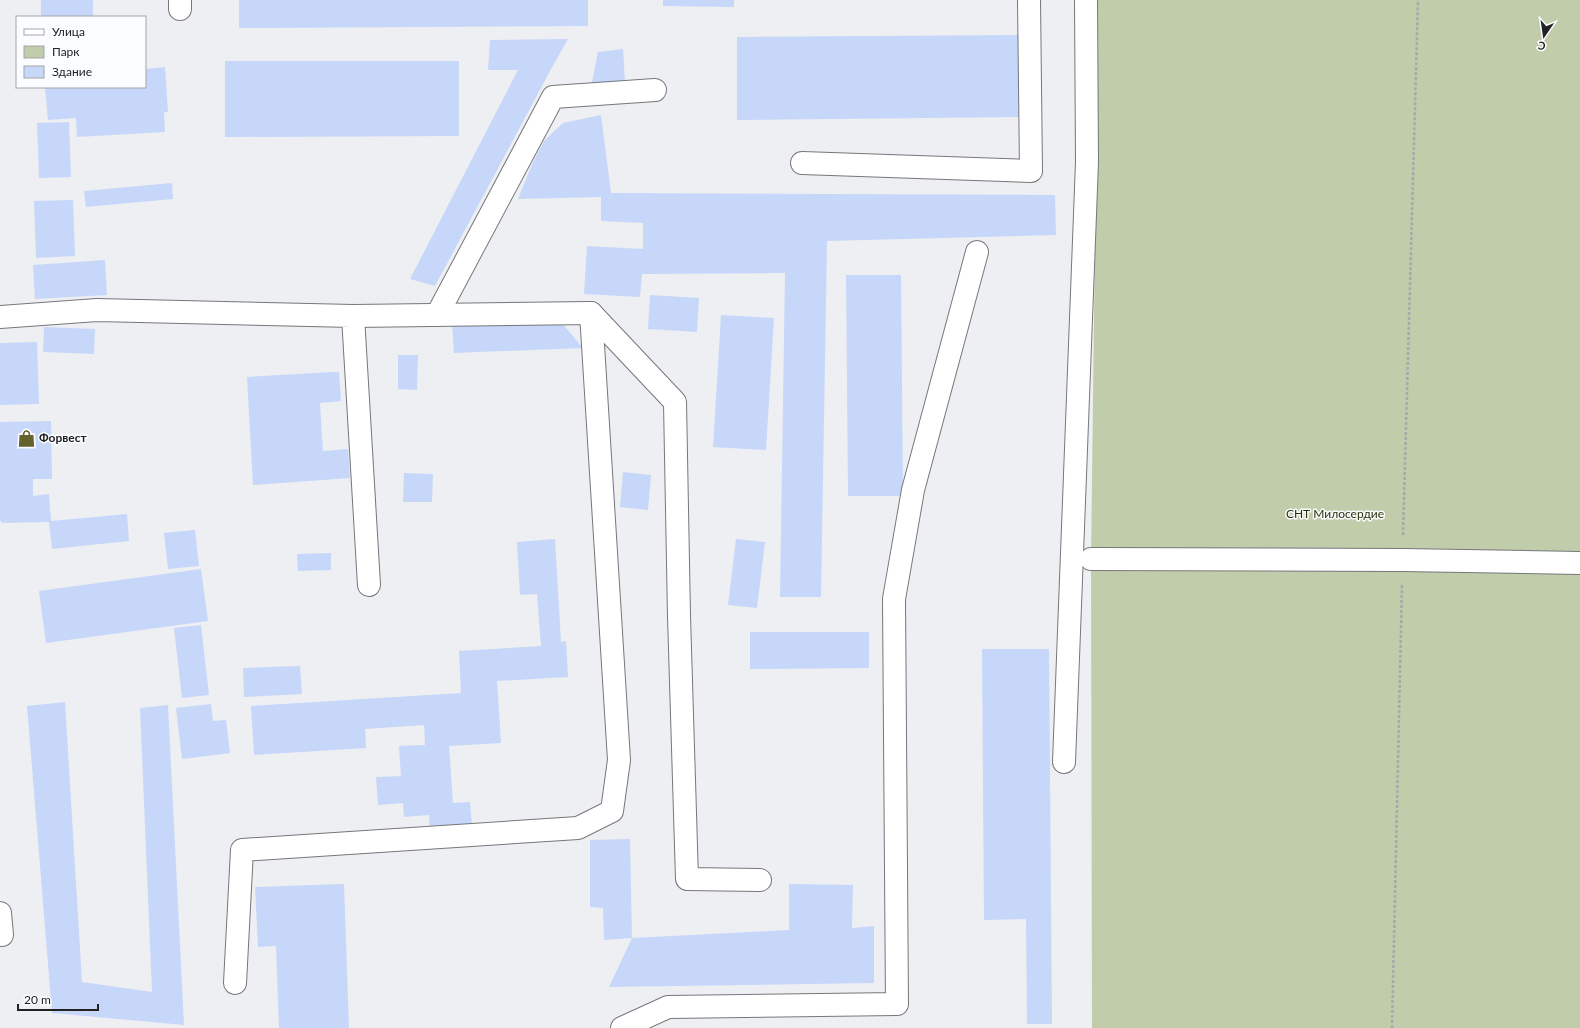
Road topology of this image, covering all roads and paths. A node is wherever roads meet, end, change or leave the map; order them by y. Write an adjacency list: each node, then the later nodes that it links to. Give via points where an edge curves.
1 (1029, 0): 5 (lane, via 1031,171)
2 (1086, 0): 15 (lane, via 1087,162)
3 (1418, 0): 12 (path)
4 (655, 90): 8 (lane, via 553,97)
5 (802, 163)
6 (977, 252): 20 (lane, via 913,490 894,599 897,1004 668,1007)
7 (591, 313): 8 (lane); 16 (lane, via 675,402 678,608 687,879); 19 (lane, via 619,760 612,811 578,828 242,850)
8 (438, 315): 9 (lane)
9 (353, 316): 10 (lane, via 97,310); 14 (lane)
10 (0, 317)
11 (1091, 558): 12 (lane)
12 (1402, 560): 13 (lane); 21 (path)
13 (1580, 563)
14 (369, 585)
15 (1064, 762)
16 (760, 880)
17 (0, 913): 18 (lane)
18 (2, 935)
19 (235, 983)
20 (622, 1028)
21 (1392, 1028)

